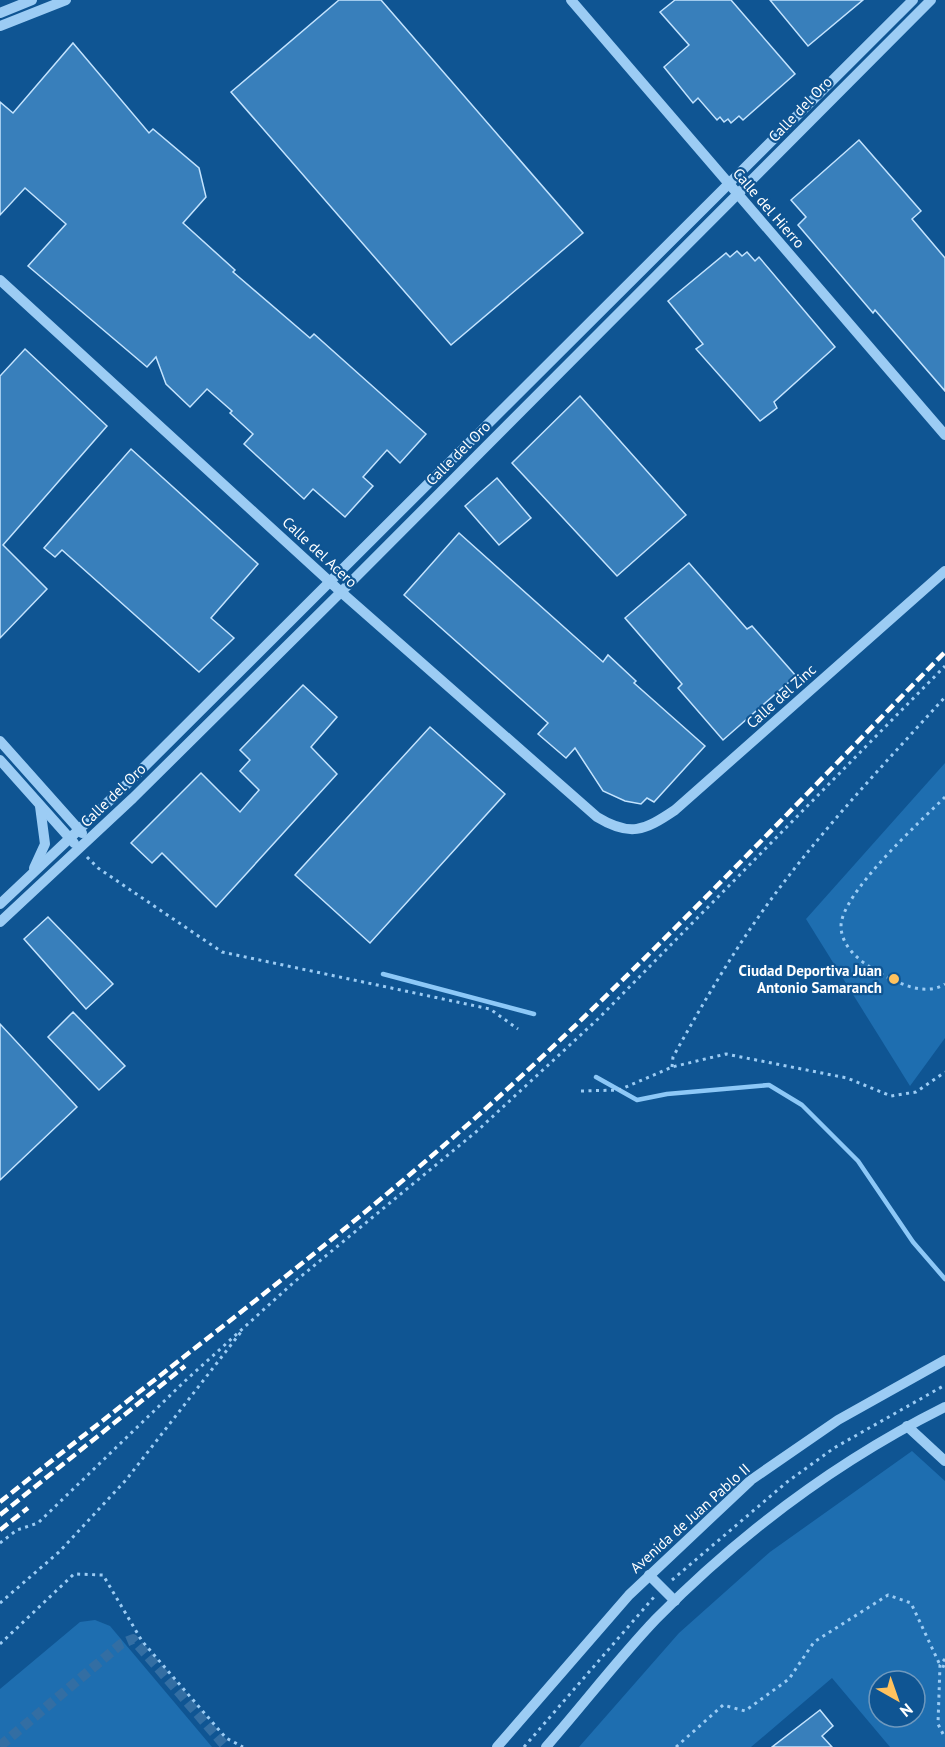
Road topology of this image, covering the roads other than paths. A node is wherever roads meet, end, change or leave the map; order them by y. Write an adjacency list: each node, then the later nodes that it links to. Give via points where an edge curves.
1 (32, 0): 6 (street)
2 (66, 0): 7 (street)
3 (571, 0): 8 (street, Calle del Hierro)
4 (913, 0): 8 (street, Calle del Oro)
5 (931, 0): 9 (street, Calle del Oro)
6 (0, 13)
7 (0, 26)
8 (729, 183): 9 (street, Calle del Hierro); 13 (street, Calle del Oro)
9 (738, 194): 11 (street, Calle del Hierro); 14 (street, Calle del Oro)
10 (0, 280): 13 (street, Calle del Acero)
11 (945, 435)
12 (945, 571): 19 (street, Calle del Zinc, via 675,810 652,825)
13 (329, 580): 14 (street, Calle del Acero); 18 (street, Calle del Oro)
14 (341, 592): 19 (street, Calle del Acero, via 597,817); 21 (street, Calle del Oro)
15 (0, 741): 18 (street)
16 (0, 760): 17 (street)
17 (40, 805): 20 (street); 23 (street, via 45,844)
18 (79, 830): 20 (street, Calle del Oro); 21 (street)
19 (630, 831)
20 (70, 839): 22 (street); 23 (street, Calle del Oro)
21 (88, 840): 22 (street, Calle del Oro)
22 (79, 849): 25 (street, Calle del Oro)
23 (31, 874): 24 (street, Calle del Oro)
24 (0, 904)
25 (0, 922)
26 (945, 1360): 30 (street, Avenida de Juan Pablo II, via 838,1420 751,1480)
27 (945, 1407): 28 (street)
28 (907, 1426): 29 (street); 31 (street, via 777,1509)
29 (945, 1461)
30 (649, 1575): 31 (street); 32 (street, Avenida de Juan Pablo II)
31 (675, 1601): 33 (street)
32 (497, 1747)
33 (546, 1747)

